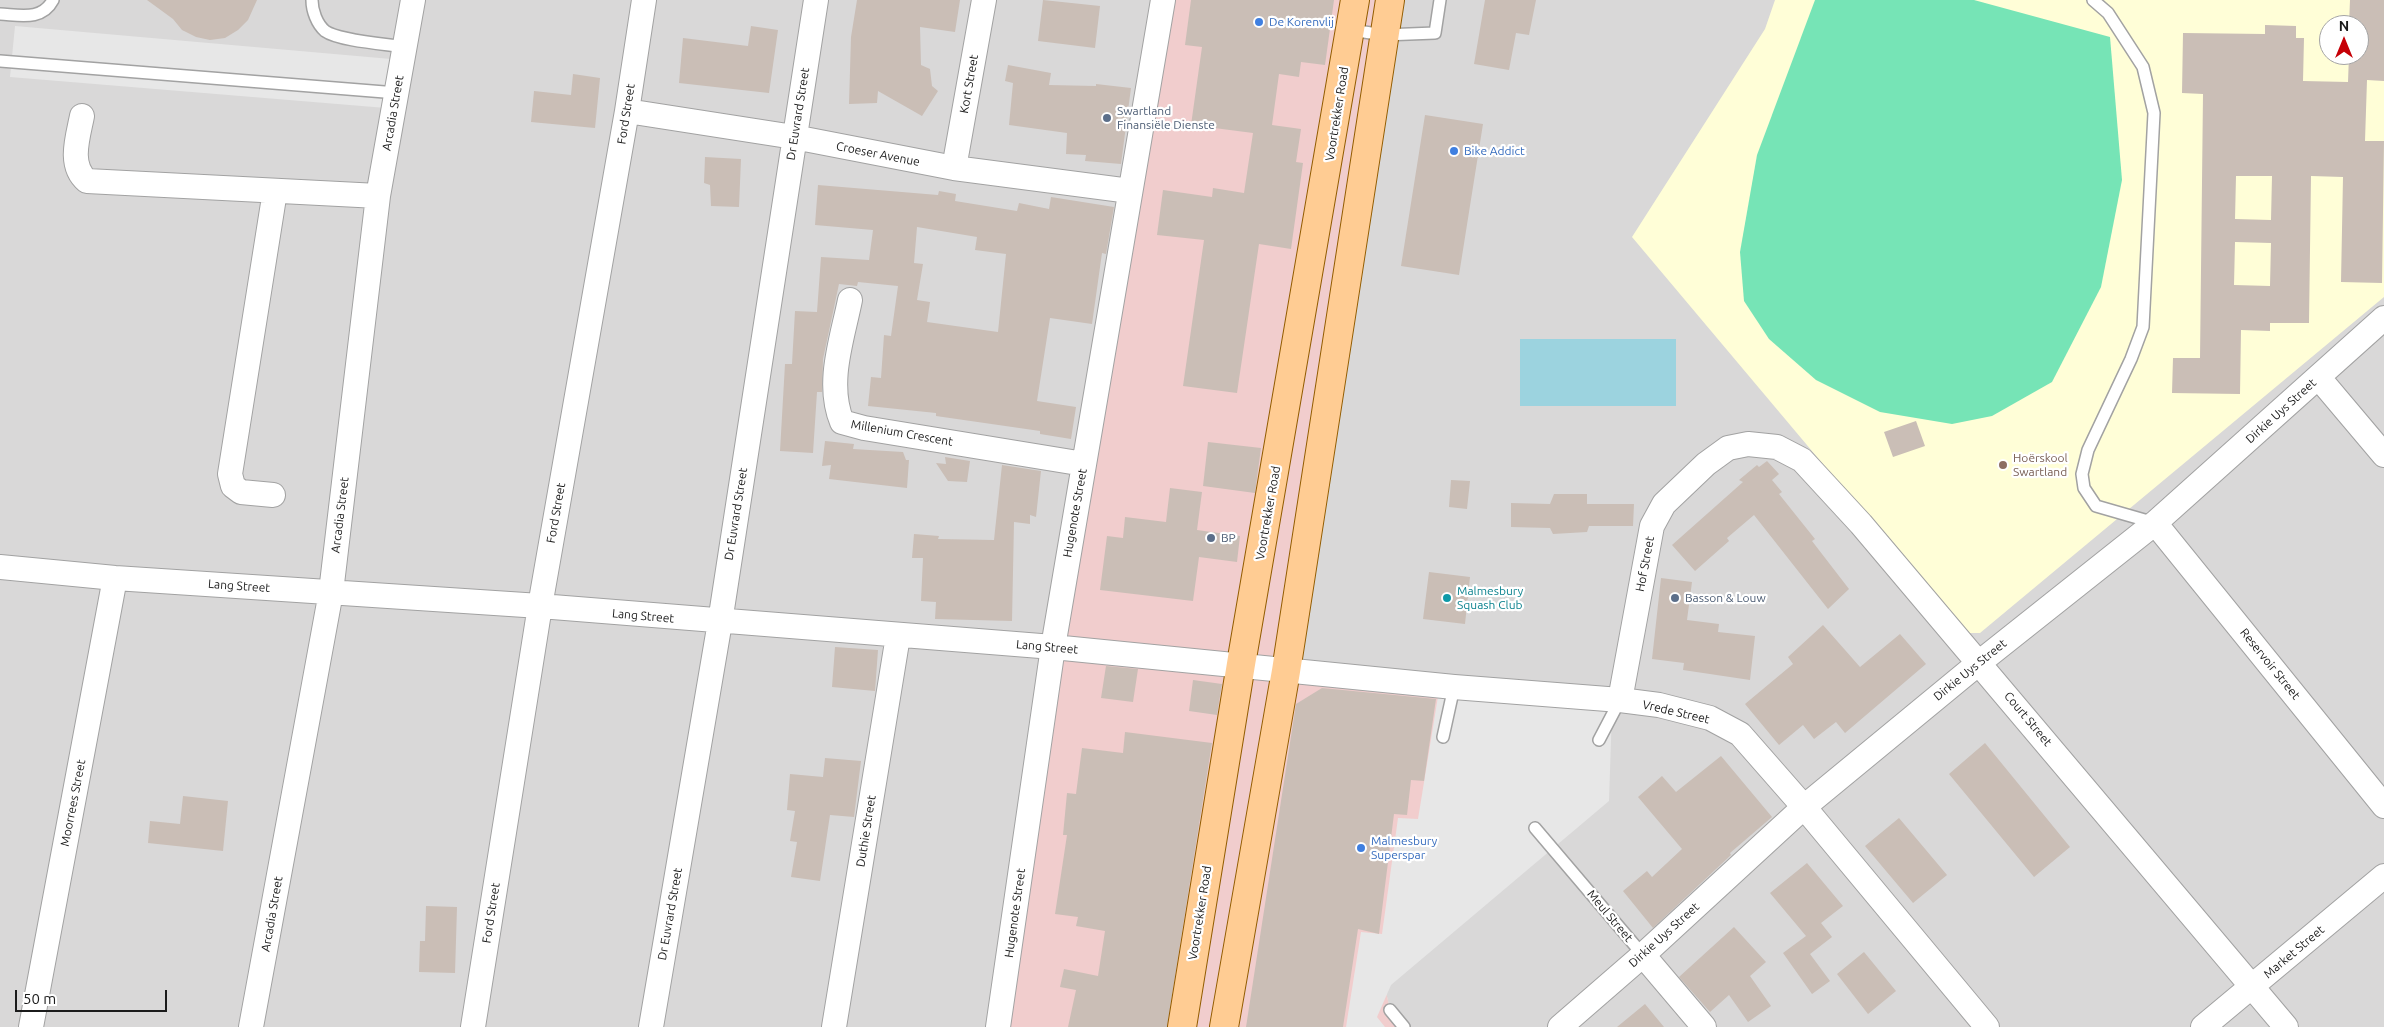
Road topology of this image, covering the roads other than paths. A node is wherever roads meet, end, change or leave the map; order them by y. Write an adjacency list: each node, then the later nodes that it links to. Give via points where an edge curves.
1 (53, 0): 12 (lane, via 39,14 32,16)
2 (312, 0): 15 (lane, via 318,23 336,37)
3 (412, 0): 15 (street, Arcadia Street)
4 (644, 0): 18 (street, Ford Street)
5 (816, 0): 20 (street, Dr Euvrard Street)
6 (984, 0): 21 (street, Kort Street)
7 (1163, 0): 22 (street, Hugenote Street)
8 (1355, 0): 13 (main road, Voortrekker Road)
9 (1390, 0): 14 (main road)
10 (1440, 0): 14 (lane, via 1435,33)
11 (2092, 0): 32 (lane, via 2108,13 2143,67 2154,113 2143,327 2131,360 2088,450 2082,474 2084,488 2096,506)
12 (0, 14)
13 (1351, 30): 14 (lane); 41 (main road, Voortrekker Road)
14 (1384, 35): 42 (main road)
15 (405, 47): 17 (street, Arcadia Street)
16 (0, 61): 17 (lane)
17 (397, 93): 24 (street, Arcadia Street)
18 (627, 112): 20 (street, Croeser Avenue); 36 (street, Ford Street)
19 (82, 116): 23 (street, via 76,166 87,181)
20 (794, 137): 21 (street, Croeser Avenue); 37 (street, Dr Euvrard Street)
21 (954, 168): 22 (street, Croeser Avenue)
22 (1130, 190): 30 (street, Hugenote Street)
23 (275, 191): 24 (street); 31 (street, via 230,474 233,486 241,492)
24 (378, 196): 35 (street, Arcadia Street)
25 (850, 300): 30 (street, Millenium Crescent, via 835,372 834,399 842,422)
26 (2384, 318): 27 (street, Dirkie Uys Street)
27 (2319, 378): 29 (street); 32 (street, Dirkie Uys Street)
28 (1748, 444): 40 (street, Court Street, via 1777,447 1802,460); 44 (street, Hof Street, via 1728,448 1706,464 1664,504 1652,526)
29 (2384, 455)
30 (1084, 464): 39 (street, Hugenote Street)
31 (273, 495)
32 (2155, 523): 40 (street, Dirkie Uys Street); 48 (street, Reservoir Street)
33 (0, 567): 34 (street, Lang Street)
34 (115, 578): 35 (street, Lang Street); 54 (street, Moorrees Street)
35 (331, 592): 36 (street, Lang Street); 55 (street, Arcadia Street)
36 (540, 606): 37 (street, Lang Street); 56 (street, Ford Street)
37 (720, 622): 38 (street, Lang Street); 57 (street, Dr Euvrard Street)
38 (898, 636): 39 (street, Lang Street); 58 (street, Duthie Street)
39 (1053, 647): 41 (street, Lang Street); 59 (street, Hugenote Street)
40 (1980, 662): 47 (street, Dirkie Uys Street); 52 (street, Court Street)
41 (1241, 664): 42 (street, Lang Street); 60 (main road, Voortrekker Road)
42 (1286, 670): 43 (street, Vrede Street); 61 (main road)
43 (1454, 687): 44 (street, Vrede Street); 45 (lane)
44 (1620, 700): 46 (lane); 47 (street, Vrede Street, via 1710,718 1740,734)
45 (1443, 737)
46 (1599, 740)
47 (1804, 806): 51 (street, Dirkie Uys Street); 65 (street, Vrede Street)
48 (2384, 806)
49 (1535, 828): 51 (lane, Meul Street)
50 (2384, 876): 52 (street, Market Street)
51 (1643, 956): 63 (street, Dirkie Uys Street); 64 (street, Meul Street)
52 (2253, 986): 66 (street, Market Street); 67 (street, Court Street)
53 (1390, 1010): 62 (lane)
54 (32, 1027)
55 (251, 1027)
56 (473, 1027)
57 (651, 1027)
58 (834, 1027)
59 (998, 1027)
60 (1182, 1027)
61 (1224, 1027)
62 (1404, 1027)
63 (1560, 1027)
64 (1704, 1027)
65 (1988, 1027)
66 (2203, 1027)
67 (2286, 1027)

